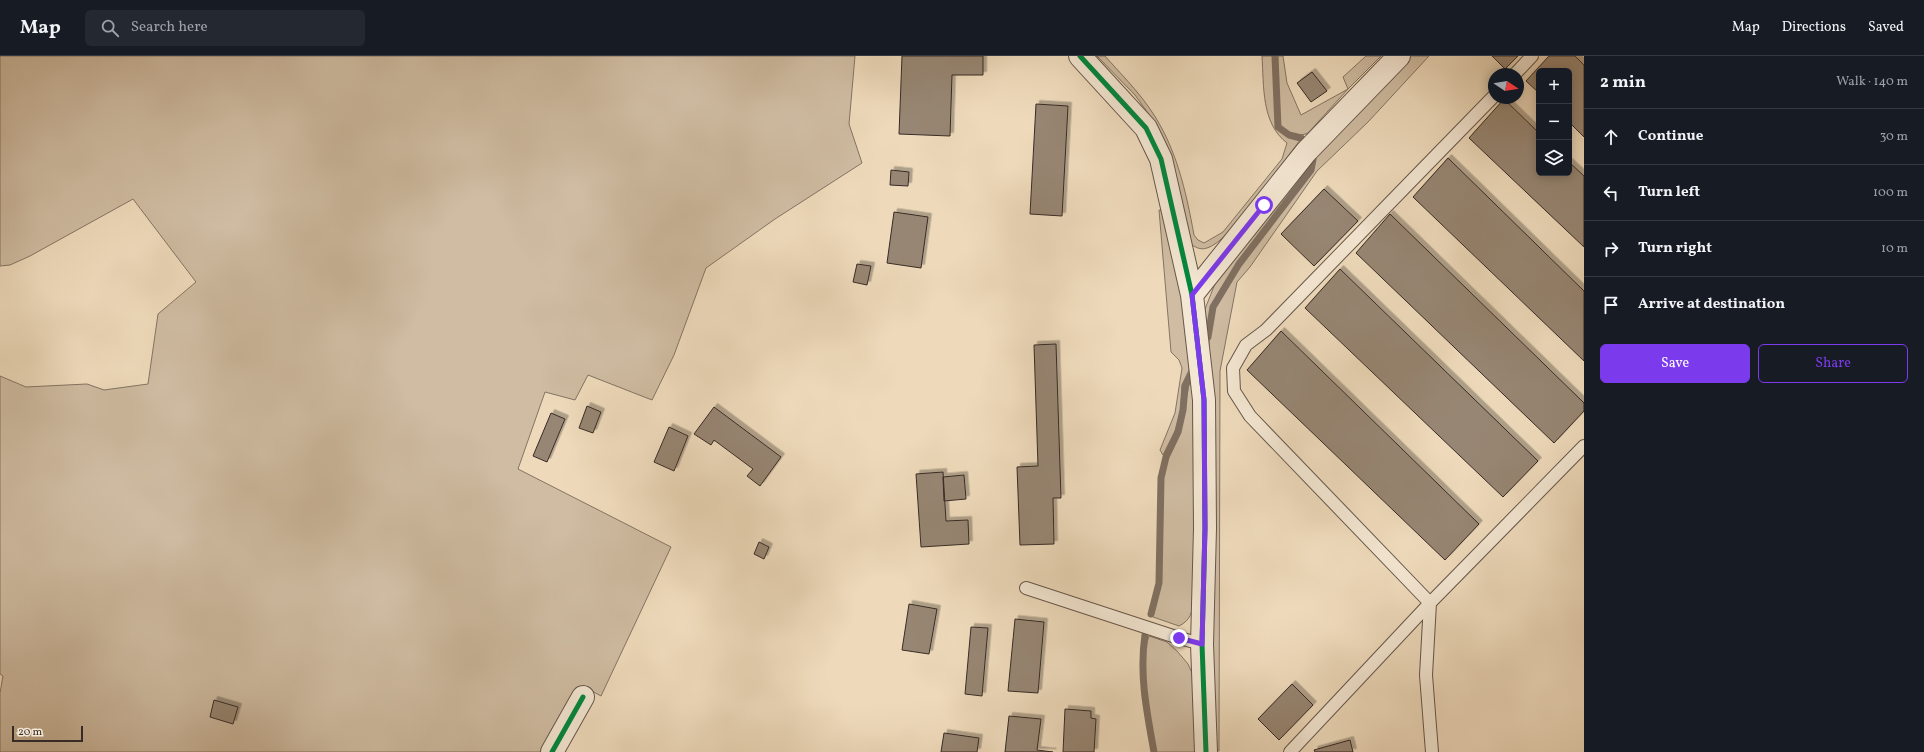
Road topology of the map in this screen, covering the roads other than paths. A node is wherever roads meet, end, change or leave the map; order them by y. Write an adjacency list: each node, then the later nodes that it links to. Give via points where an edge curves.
1 (1080, 56): 6 (street, via 1146,128 1162,159)
2 (1399, 56): 6 (street, via 1306,152)
3 (1532, 56): 4 (lane)
4 (1521, 68)
5 (1488, 102): 9 (lane, via 1266,330 1246,345 1234,368 1234,391 1250,416)
6 (1192, 295): 10 (street, via 1204,400 1205,528)
7 (1584, 446): 9 (lane)
8 (1026, 588): 10 (lane)
9 (1430, 603): 14 (lane); 15 (lane, via 1426,675)
10 (1202, 644): 13 (street)
11 (583, 697): 12 (street)
12 (552, 752)
13 (1206, 752)
14 (1290, 752)
15 (1432, 752)

